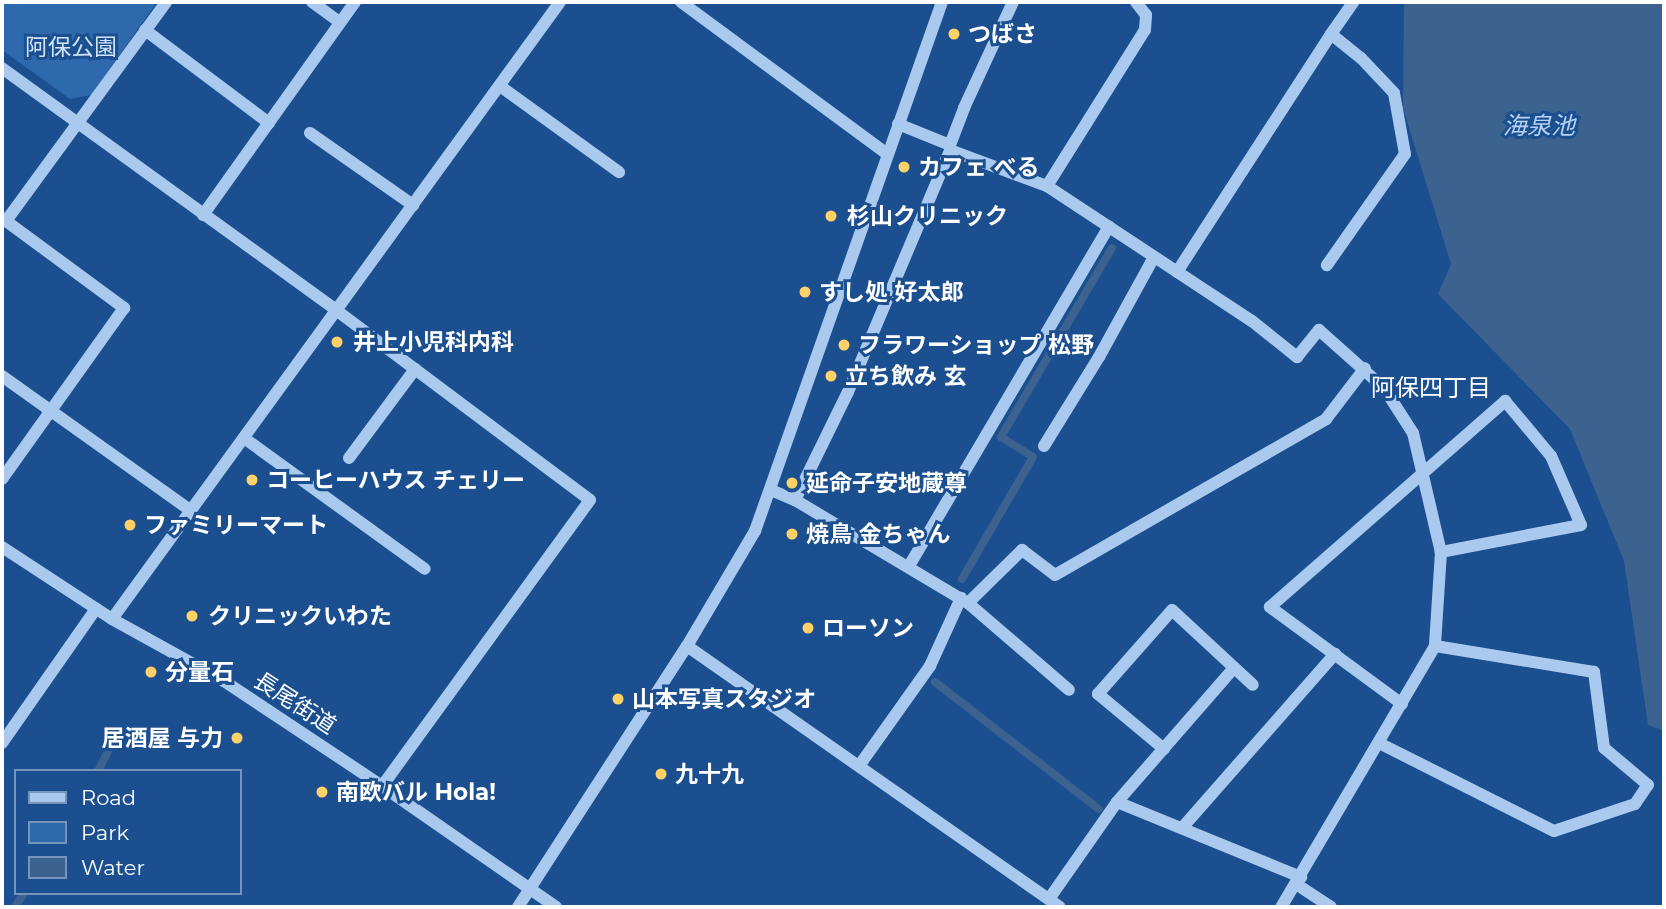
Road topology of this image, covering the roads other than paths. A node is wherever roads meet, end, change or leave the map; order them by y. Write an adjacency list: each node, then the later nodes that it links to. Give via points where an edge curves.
1 (166, 2): 11 (street)
2 (312, 2): 10 (street)
3 (355, 2): 10 (street)
4 (560, 2): 14 (street)
5 (681, 2): 20 (street)
6 (942, 2): 17 (street)
7 (1013, 2): 19 (street)
8 (1136, 2): 22 (street, via 1146,15 1145,30)
9 (1353, 2): 12 (street)
10 (340, 22): 15 (street)
11 (145, 30): 15 (street); 16 (street)
12 (1331, 34): 28 (street, via 1394,93 1405,154); 29 (street)
13 (2, 68): 16 (street)
14 (499, 86): 21 (street); 23 (street)
15 (269, 122): 24 (street)
16 (78, 124): 24 (street); 25 (street)
17 (898, 124): 19 (street); 20 (street)
18 (310, 133): 23 (street)
19 (950, 148): 22 (street); 41 (street, via 848,392)
20 (887, 154): 40 (street)
21 (619, 172)
22 (1046, 186): 26 (street)
23 (413, 205): 30 (street)
24 (203, 215): 30 (street)
25 (4, 220): 34 (street, via 124,308)
26 (1109, 227): 27 (street); 45 (street)
27 (1154, 257): 29 (street); 36 (street)
28 (1327, 265)
29 (1177, 272): 31 (street, via 1297,357 1319,330)
30 (336, 310): 32 (street); 35 (street)
31 (1364, 368): 38 (street, via 1384,388 1413,433); 47 (street, via 1326,419 1055,575 1022,550)
32 (415, 369): 37 (street); 61 (street, via 590,500)
33 (2, 376): 34 (street)
34 (50, 412): 39 (street); 42 (street)
35 (244, 438): 42 (street); 46 (street)
36 (1044, 446)
37 (349, 458)
38 (1423, 474): 44 (street); 44 (street, via 1505,401 1551,456 1581,525); 52 (street, via 1270,607)
39 (2, 480)
40 (771, 490): 41 (street); 50 (street, via 755,531)
41 (795, 500): 45 (street)
42 (191, 511): 49 (street)
43 (2, 547): 48 (street, 長尾街道)
44 (1441, 552): 51 (street)
45 (909, 566): 47 (street)
46 (425, 569)
47 (965, 600): 55 (street); 60 (street, via 930,666)
48 (96, 609): 49 (street, 長尾街道); 57 (street)
49 (112, 619): 61 (street, 長尾街道, via 224,681)
50 (687, 646): 60 (street); 65 (street)
51 (1435, 646): 56 (street); 58 (street, via 1594,672 1604,748 1648,785 1635,804 1554,831)
52 (1335, 654): 56 (street); 63 (street)
53 (1234, 668): 54 (street); 59 (street); 59 (street, via 1172,610 1098,694)
54 (1253, 685)
55 (1069, 690)
56 (1402, 704): 58 (street)
57 (2, 743)
58 (1379, 743): 64 (street)
59 (1164, 749): 62 (street)
60 (859, 766): 66 (street)
61 (382, 786): 65 (street, 長尾街道)
62 (1117, 802): 63 (street); 66 (street)
63 (1182, 828): 64 (street)
64 (1299, 881): 69 (street); 70 (street)
65 (529, 889): 67 (street); 68 (street, 長尾街道)
66 (1055, 903)
67 (518, 907)
68 (556, 907)
69 (1281, 907)
70 (1331, 907)

